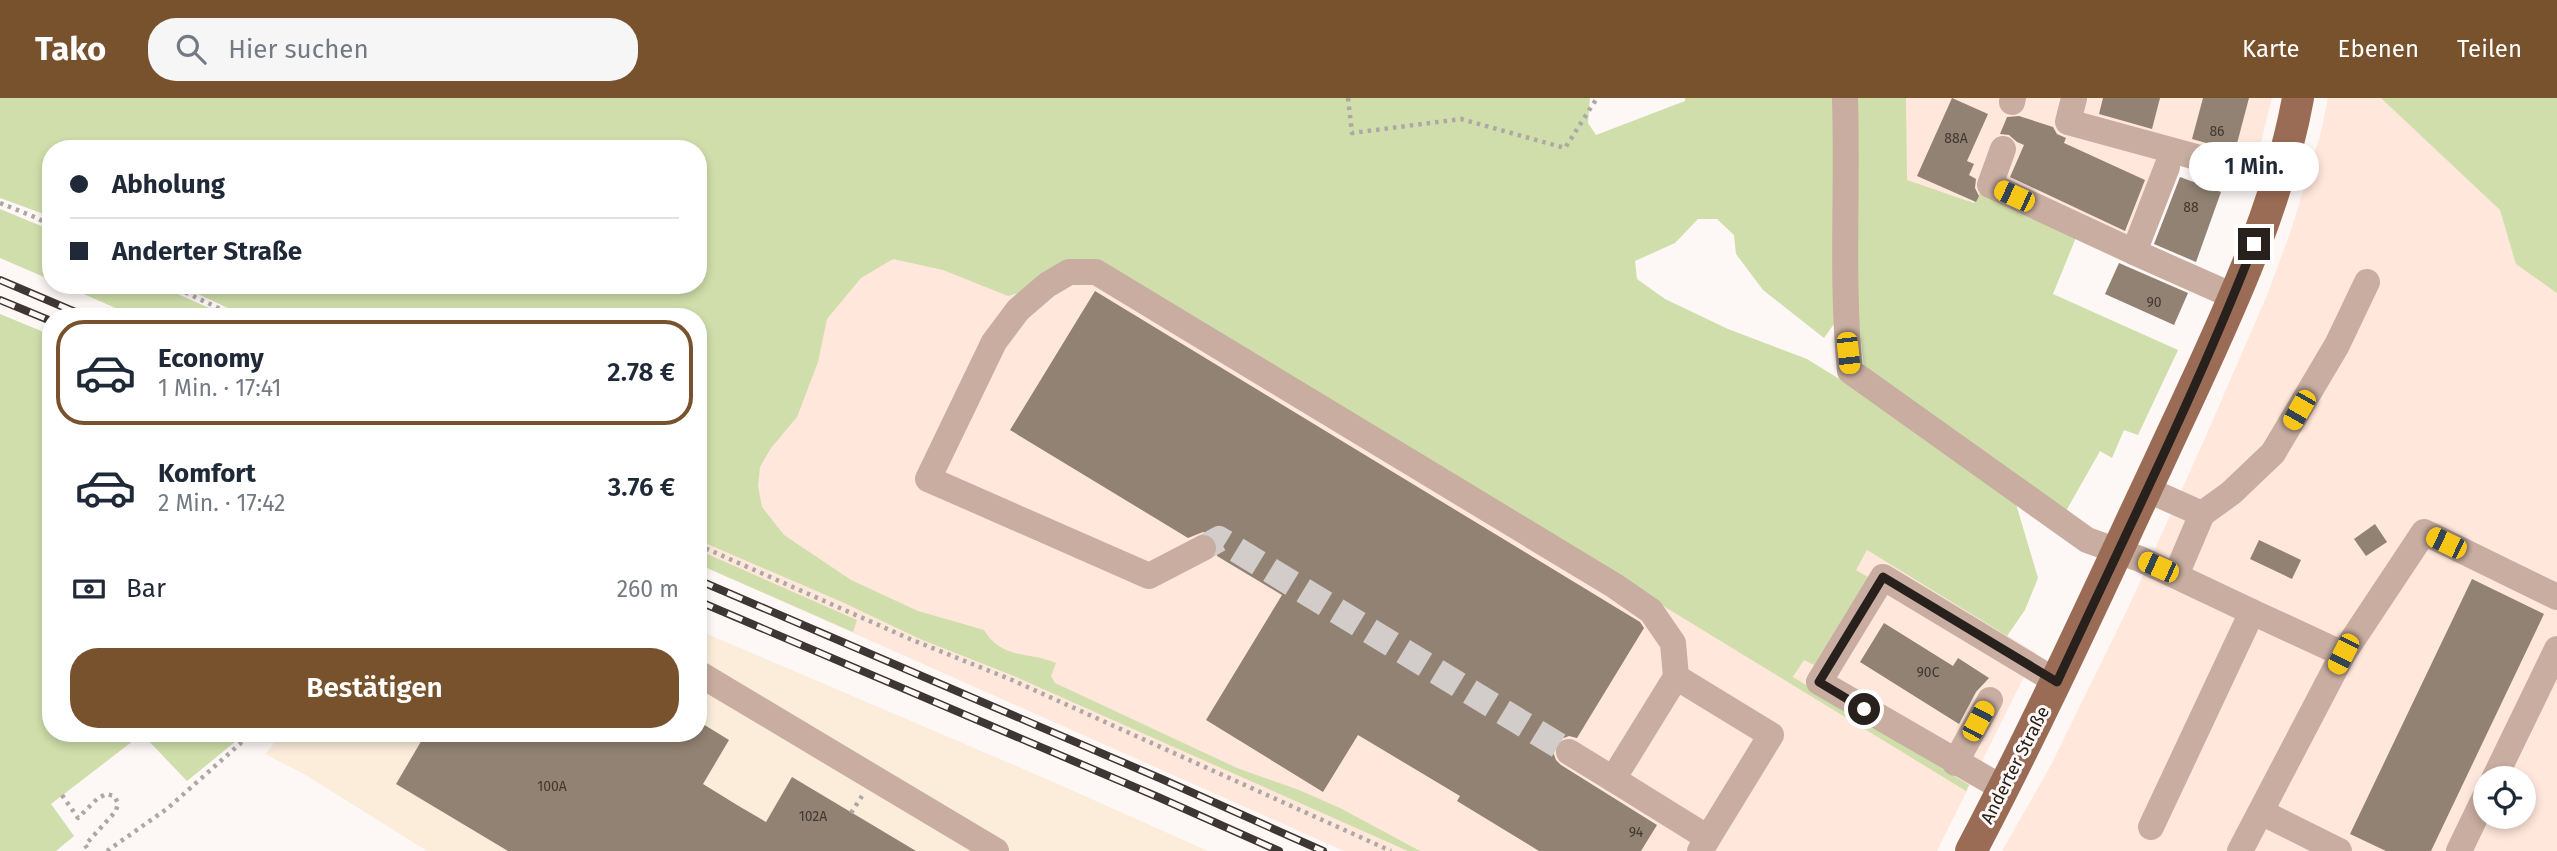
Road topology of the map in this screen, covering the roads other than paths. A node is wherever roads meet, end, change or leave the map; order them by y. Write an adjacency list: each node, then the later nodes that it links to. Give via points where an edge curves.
1 (1845, 98): 13 (lane, via 1844,316 1850,371 2087,540)
2 (2074, 98): 6 (lane, via 2068,122)
3 (2298, 98): 6 (main road, Anderter Straße)
4 (2003, 149): 7 (lane, via 1990,185)
5 (2167, 167): 7 (lane)
6 (2277, 179): 9 (main road, Anderter Straße)
7 (2134, 252): 9 (lane)
8 (2367, 282): 11 (lane, via 2337,345 2273,453)
9 (2233, 296): 10 (main road, Anderter Straße)
10 (2146, 489): 11 (lane); 13 (main road, Anderter Straße)
11 (2202, 514): 14 (lane)
12 (1203, 548): 19 (lane, via 1149,576 928,479 994,342 1018,310 1069,272 1096,272 1615,586 1651,611 1674,643)
13 (2117, 552): 14 (lane); 21 (main road, Anderter Straße)
14 (2176, 575): 16 (lane)
15 (2557, 597): 18 (lane, via 2424,532)
16 (2252, 612): 18 (lane); 30 (lane)
17 (2557, 649): 25 (lane)
18 (2343, 654): 28 (lane)
19 (1676, 677): 26 (lane); 31 (lane, via 1771,735)
20 (707, 678): 32 (lane)
21 (2057, 682): 24 (lane, via 1883,577 1819,682); 27 (main road, Anderter Straße)
22 (1990, 700): 24 (lane)
23 (1569, 752): 26 (lane)
24 (1955, 763): 27 (lane)
25 (2500, 766)
26 (1613, 779): 31 (lane)
27 (2004, 789): 33 (main road, Anderter Straße)
28 (2261, 812): 34 (lane); 35 (lane)
29 (2473, 822): 36 (lane)
30 (2151, 827)
31 (1704, 844)
32 (996, 851)
33 (1971, 851)
34 (2240, 851)
35 (2339, 851)
36 (2459, 851)

